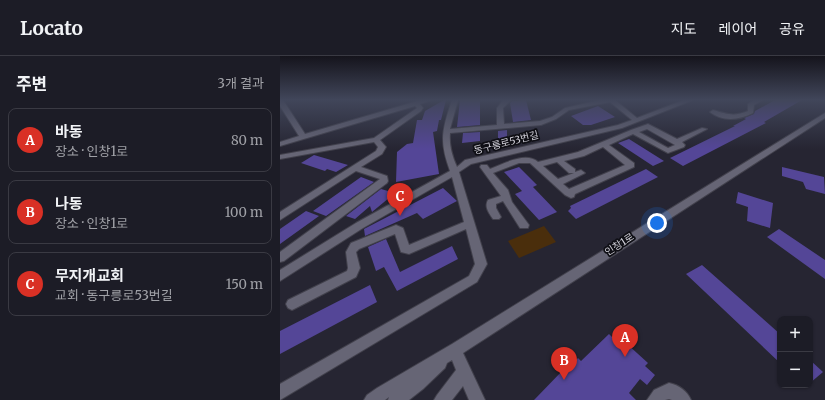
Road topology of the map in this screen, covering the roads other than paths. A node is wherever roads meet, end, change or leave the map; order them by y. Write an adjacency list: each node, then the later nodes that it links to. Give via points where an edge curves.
1 (289, 116): 17 (street)
2 (377, 116): 17 (street)
3 (410, 116): 18 (street)
4 (450, 116): 15 (street)
5 (501, 116): 13 (street)
6 (557, 116): 13 (street, via 540,122)
7 (631, 116): 12 (street)
8 (649, 116): 12 (street, 동구릉로53번길)
9 (723, 116): 10 (street, via 730,119)
10 (742, 116)
11 (823, 116): 40 (street, 인창1로)
12 (637, 121): 23 (street, 동구릉로53번길)
13 (502, 126): 15 (street)
14 (704, 129): 19 (street)
15 (446, 131): 27 (street, via 446,146)
16 (633, 131): 19 (street, via 648,126); 19 (street, via 668,150 680,146); 21 (street)
17 (303, 138): 20 (street)
18 (376, 140): 22 (street); 26 (street, via 381,146 380,150)
19 (677, 142)
20 (280, 144)
21 (602, 144): 24 (street, via 581,154); 29 (street, via 631,165 569,194)
22 (280, 157)
23 (478, 160): 27 (street, 동구릉로53번길, via 468,162); 28 (street)
24 (559, 160): 25 (street); 29 (street, via 576,172)
25 (538, 166): 28 (street, via 532,161 520,161); 29 (street)
26 (355, 168): 31 (street); 37 (street, via 384,178 384,181)
27 (455, 172): 33 (street); 35 (street, 동구릉로53번길)
28 (488, 172): 30 (street, via 505,192)
29 (557, 183)
30 (506, 197): 32 (street, via 491,203); 34 (street)
31 (280, 217)
32 (496, 217)
33 (470, 223): 36 (street, via 409,250 405,249 396,229); 42 (street, via 481,264 473,279)
34 (524, 226)
35 (354, 228): 36 (street); 38 (street, 동구릉로53번길)
36 (358, 245): 39 (street, via 352,250 352,274)
37 (280, 258)
38 (280, 276)
39 (292, 304)
40 (455, 350): 41 (street); 43 (street, 인창1로); 44 (street, 인창1로, via 418,384)
41 (464, 372): 45 (street); 46 (street)
42 (280, 392)
43 (372, 400)
44 (396, 400)
45 (442, 400)
46 (477, 400)
47 (655, 400): 48 (street, via 663,392 669,391)
48 (683, 400)

